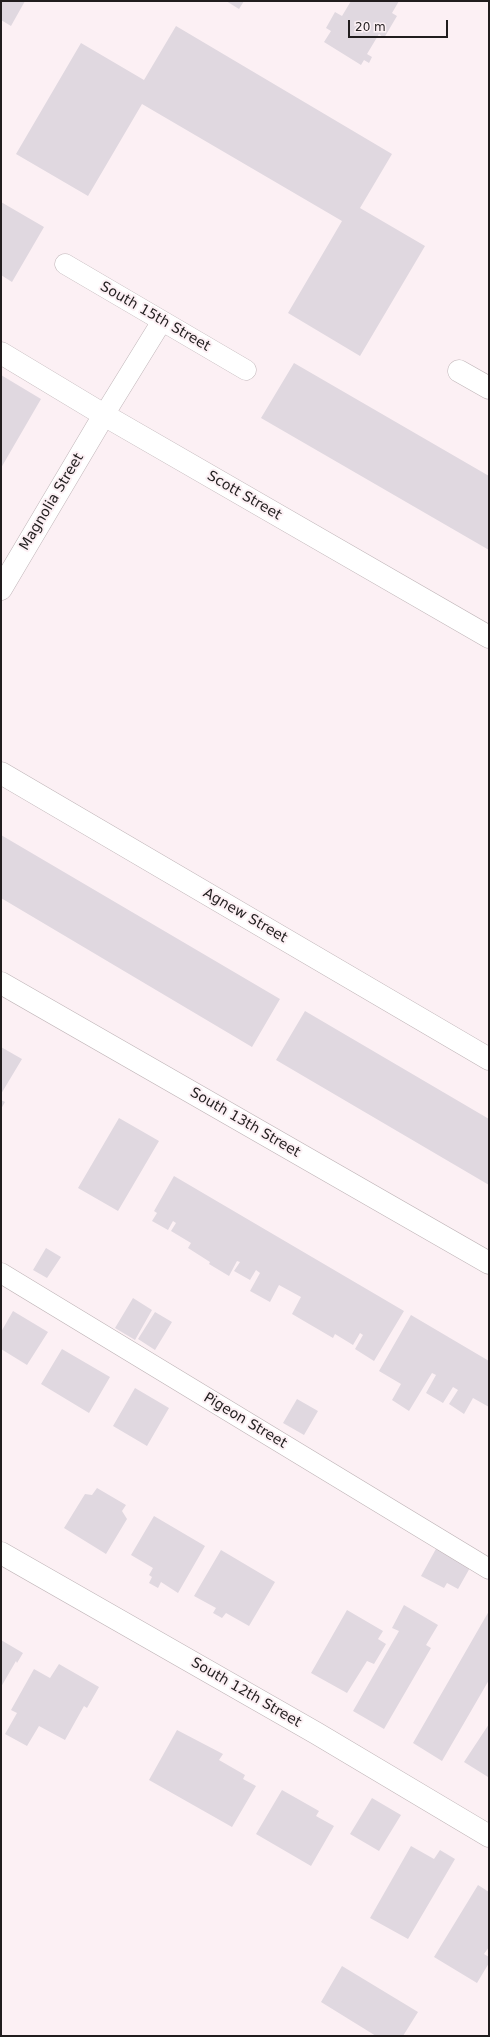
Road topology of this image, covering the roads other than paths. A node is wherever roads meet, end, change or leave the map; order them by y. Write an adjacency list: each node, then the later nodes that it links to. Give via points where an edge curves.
1 (65, 264): 2 (lane, South 15th Street)
2 (162, 321): 4 (lane, South 15th Street); 7 (lane)
3 (1, 353): 7 (street, Scott Street)
4 (246, 370)
5 (459, 371): 6 (street)
6 (489, 388)
7 (104, 415): 8 (street, Magnolia Street); 9 (street, Scott Street)
8 (4, 575)
9 (489, 637)
10 (1, 773): 12 (street, Agnew Street)
11 (1, 983): 13 (street, South 13th Street)
12 (489, 1059)
13 (489, 1264)
14 (1, 1273): 16 (lane, Pigeon Street)
15 (1, 1553): 17 (street, South 12th Street, via 316,1733)
16 (489, 1569)
17 (489, 1836)

